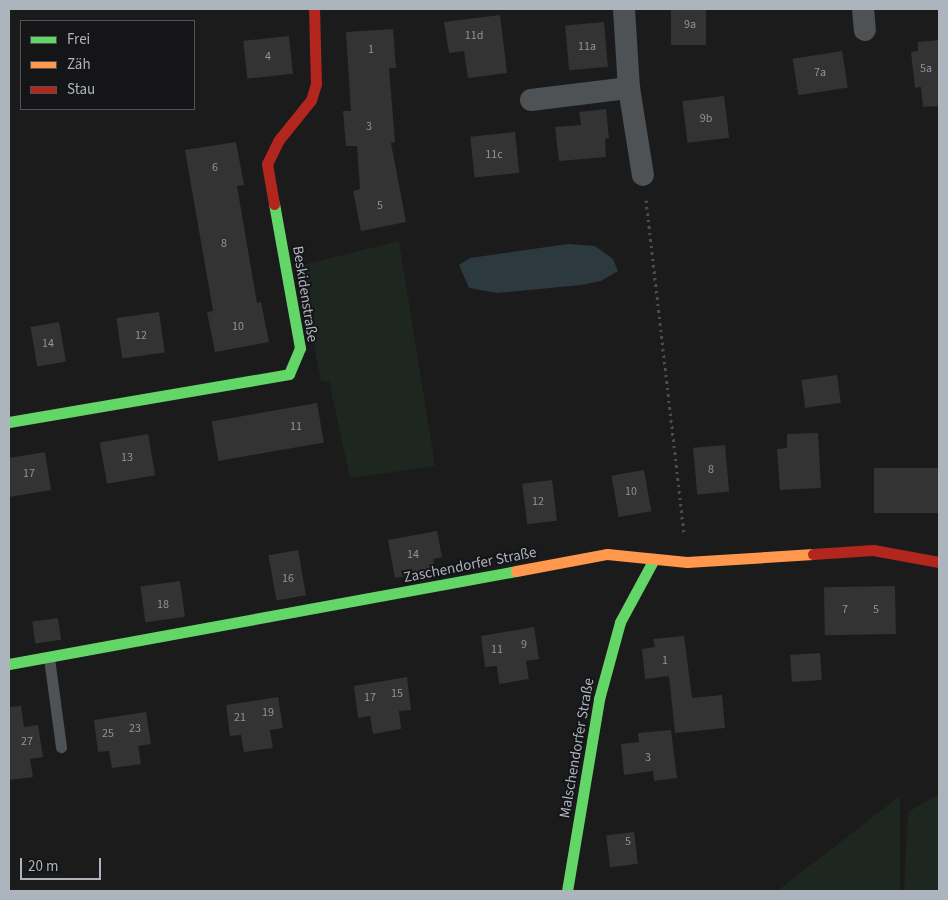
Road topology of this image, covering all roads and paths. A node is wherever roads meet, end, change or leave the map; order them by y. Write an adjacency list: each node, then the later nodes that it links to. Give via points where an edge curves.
1 (314, 9): 6 (street, Beskidenstraße, via 316,84 311,100 278,141 267,164 300,348 289,374)
2 (624, 9): 3 (street)
3 (629, 88): 4 (street); 5 (street)
4 (531, 100)
5 (644, 175): 8 (path)
6 (9, 422)
7 (654, 559): 8 (street, Zaschendorfer Straße); 10 (street, Zaschendorfer Straße, via 607,554); 13 (street, Malschendorfer Straße, via 620,622 599,699)
8 (687, 562): 9 (street, Zaschendorfer Straße, via 873,550)
9 (939, 562)
10 (49, 658): 11 (street, Zaschendorfer Straße); 12 (lane)
11 (9, 664)
12 (61, 747)
13 (567, 891)

